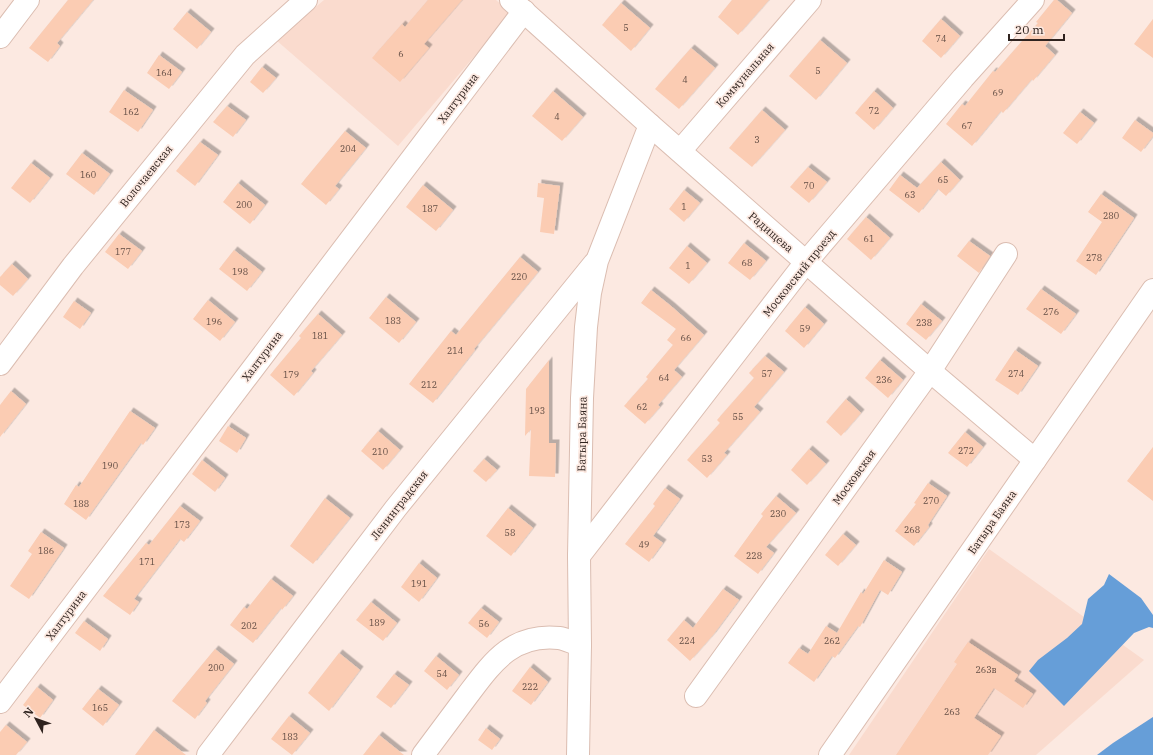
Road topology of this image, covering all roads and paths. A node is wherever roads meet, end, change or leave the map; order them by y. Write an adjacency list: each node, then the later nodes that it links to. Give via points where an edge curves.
1 (28, 0): 6 (street)
2 (306, 0): 13 (street, Волочаевская, via 245,55 73,266)
3 (810, 0): 8 (street, Коммунальная)
4 (1033, 0): 11 (street, Московский проезд, via 962,78)
5 (518, 6): 7 (street, Радищева); 19 (street, Халтурина)
6 (0, 37)
7 (650, 124): 8 (street, Радищева); 10 (street, Батыра Баяна)
8 (680, 151): 11 (street, Радищева)
9 (1006, 254): 14 (street, Московская)
10 (597, 261): 16 (street, Батыра Баяна, via 586,327); 20 (street, Ленинградская, via 396,508)
11 (806, 262): 14 (street, Радищева); 16 (street, Московский проезд)
12 (1153, 290): 15 (street, Батыра Баяна)
13 (0, 364)
14 (930, 371): 15 (street, Радищева); 18 (street, Московская)
15 (1035, 460): 23 (street, Батыра Баяна)
16 (579, 556): 17 (street, Батыра Баяна)
17 (580, 645): 21 (street, via 561,638 542,638 519,644 504,653 489,666); 22 (street, Батыра Баяна)
18 (696, 696)
19 (0, 702)
20 (208, 755)
21 (423, 755)
22 (578, 755)
23 (830, 755)

